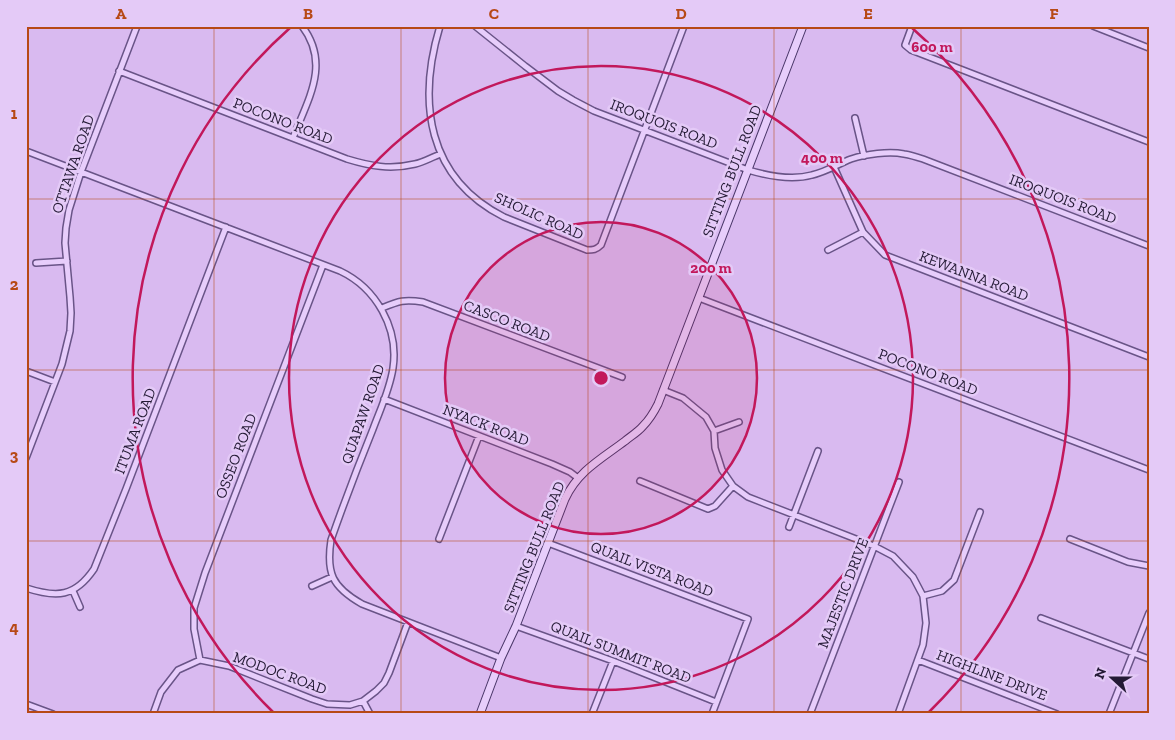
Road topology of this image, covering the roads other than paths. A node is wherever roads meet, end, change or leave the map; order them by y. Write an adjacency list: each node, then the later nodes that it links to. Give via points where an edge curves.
1 (137, 26): 10 (street, OTTAWA ROAD)
2 (302, 26): 13 (street, via 313,43 316,74)
3 (440, 26): 16 (street, SHOLIC ROAD, via 428,87 430,120)
4 (475, 26): 12 (street, IROQUOIS ROAD, via 558,91 594,110)
5 (684, 26): 12 (street)
6 (803, 26): 19 (street, SITTING BULL ROAD)
7 (912, 26): 14 (street, via 905,45 911,50)
8 (1093, 26): 9 (street)
9 (1149, 48)
10 (119, 71): 13 (street, POCONO ROAD); 20 (street, OTTAWA ROAD)
11 (855, 118): 17 (street)
12 (645, 130): 16 (street, SHOLIC ROAD, via 601,245 593,250 493,211 467,192); 19 (street, IROQUOIS ROAD)
13 (292, 138): 16 (street, POCONO ROAD, via 347,159 383,168 416,164)
14 (1149, 142)
15 (26, 151): 20 (street, QUAPAW ROAD)
16 (441, 154)
17 (864, 156): 18 (street, IROQUOIS ROAD); 23 (street, IROQUOIS ROAD, via 903,154 923,159)
18 (834, 167): 19 (street, IROQUOIS ROAD, via 795,178); 22 (street, KEWANNA ROAD)
19 (748, 170): 28 (street, SITTING BULL ROAD)
20 (81, 172): 21 (street, QUAPAW ROAD); 25 (street, OTTAWA ROAD, via 66,228)
21 (226, 227): 27 (street, QUAPAW ROAD); 57 (street, ITUMA ROAD, via 104,547 88,579)
22 (864, 232): 24 (street); 30 (street, KEWANNA ROAD, via 885,255)
23 (1149, 246)
24 (828, 250)
25 (67, 261): 26 (street); 33 (street, OTTAWA ROAD, via 70,331)
26 (36, 263)
27 (323, 265): 29 (street, QUAPAW ROAD, via 352,277); 67 (street, OSSEO ROAD, via 194,608)
28 (698, 298): 34 (street, SITTING BULL ROAD); 41 (street, POCONO ROAD)
29 (382, 308): 32 (street, CASCO ROAD, via 410,300 422,302); 35 (street, QUAPAW ROAD, via 394,352)
30 (1149, 357)
31 (26, 371): 33 (street)
32 (622, 377)
33 (55, 382): 40 (street, OTTAWA ROAD)
34 (663, 390): 37 (street, via 692,404 706,416); 42 (street, SITTING BULL ROAD, via 643,426)
35 (384, 399): 38 (street, NYACK ROAD); 54 (street, QUAPAW ROAD, via 331,540 329,564)
36 (739, 422): 37 (street)
37 (714, 431): 45 (street, via 722,470)
38 (479, 436): 42 (street, NYACK ROAD, via 552,464); 49 (street)
39 (818, 451): 47 (street)
40 (26, 458)
41 (1149, 470)
42 (578, 478): 51 (street, SITTING BULL ROAD, via 568,491)
43 (640, 481): 45 (street, via 708,509 715,506)
44 (899, 482): 52 (street, MAJESTIC DRIVE)
45 (732, 486): 47 (street, via 748,497)
46 (980, 512): 58 (street, via 954,580 942,591)
47 (793, 514): 48 (street); 52 (street)
48 (788, 527)
49 (439, 539)
50 (1070, 539): 53 (street, via 1128,562)
51 (548, 543): 63 (street, SITTING BULL ROAD); 71 (street, QUAIL VISTA ROAD, via 748,619)
52 (874, 546): 58 (street, via 893,556 913,577); 79 (street, MAJESTIC DRIVE)
53 (1149, 566)
54 (332, 577): 55 (street); 62 (street, via 339,588 362,604)
55 (312, 586)
56 (26, 588): 57 (street, via 54,594)
57 (73, 591): 59 (street)
58 (923, 596): 68 (street, via 926,623)
59 (80, 607)
60 (1149, 612): 64 (street)
61 (1041, 618): 64 (street)
62 (408, 622): 65 (street); 70 (street, via 384,683)
63 (516, 626): 65 (street, SITTING BULL ROAD); 69 (street, QUAIL SUMMIT ROAD)
64 (1133, 653): 66 (street); 82 (street)
65 (501, 658): 76 (street, SITTING BULL ROAD)
66 (1149, 659)
67 (200, 660): 70 (street, MODOC ROAD, via 229,666 327,704 350,705); 74 (street, via 178,670 161,692)
68 (918, 660): 80 (street); 81 (street, HIGHLINE DRIVE)
69 (612, 661): 71 (street, QUAIL SUMMIT ROAD); 77 (street)
70 (363, 701): 75 (street)
71 (716, 702): 78 (street)
72 (26, 704): 73 (street)
73 (53, 714)
74 (153, 714)
75 (370, 714)
76 (480, 714)
77 (592, 714)
78 (712, 714)
79 (810, 714)
80 (898, 714)
81 (1057, 714)
82 (1109, 714)

